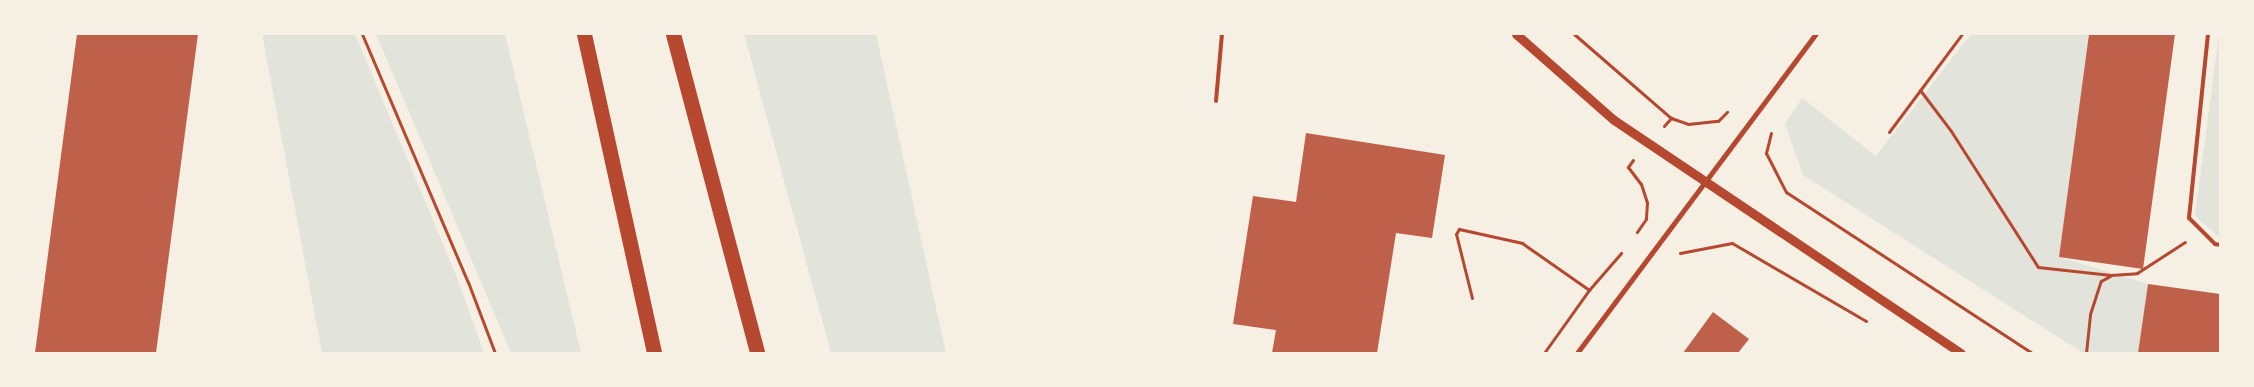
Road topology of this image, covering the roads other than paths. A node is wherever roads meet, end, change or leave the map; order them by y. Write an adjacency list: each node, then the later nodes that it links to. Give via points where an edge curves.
1 (584, 34): 10 (highway)
2 (673, 34): 11 (highway)
3 (1222, 34): 7 (lane)
4 (1516, 34): 8 (street, via 1614,120)
5 (1816, 34): 8 (street)
6 (2208, 34): 9 (lane, via 2189,218 2215,244)
7 (1216, 101)
8 (1702, 182): 12 (street); 13 (street)
9 (2220, 245)
10 (654, 353)
11 (757, 353)
12 (1577, 353)
13 (1961, 353)

